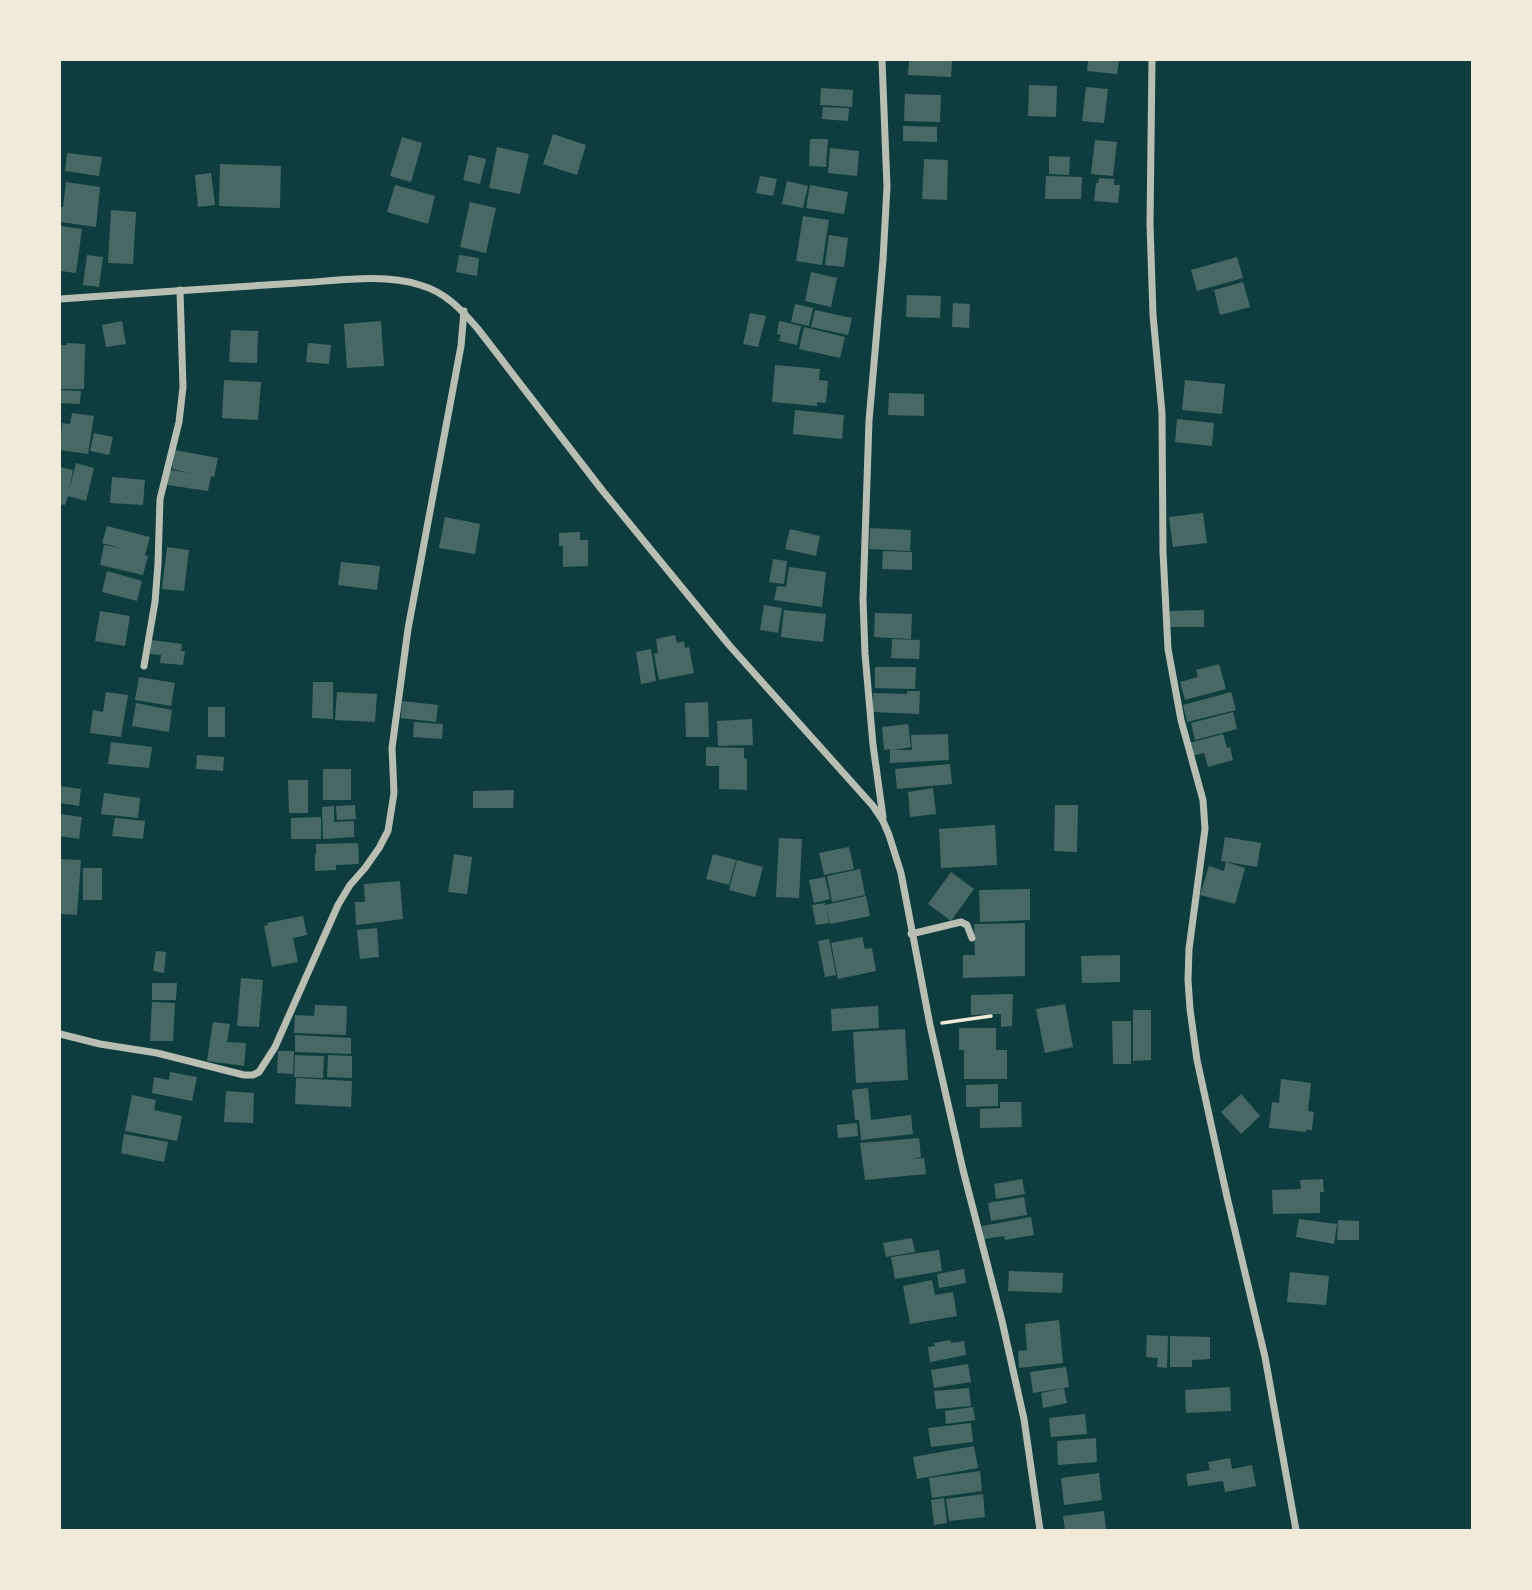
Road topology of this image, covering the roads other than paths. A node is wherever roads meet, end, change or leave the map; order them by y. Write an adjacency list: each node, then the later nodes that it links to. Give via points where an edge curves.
1 (882, 60): 7 (street, via 887,187 869,421 863,599)
2 (1152, 60): 12 (street, via 1153,315 1162,413 1168,649 1205,829 1189,949 1190,1009 1197,1060 1265,1357)
3 (180, 290): 4 (street); 5 (street, via 393,280 436,291); 6 (street, via 183,387 160,499 155,602)
4 (60, 299)
5 (464, 312): 7 (street, via 729,645 863,792); 10 (street, via 408,628 392,748 394,793 388,831 338,905 275,1046 259,1072 244,1075)
6 (144, 666)
7 (883, 821): 8 (street, via 901,873)
8 (911, 934): 9 (street, via 961,922); 11 (street, via 1024,1419)
9 (972, 937)
10 (60, 1034)
11 (1040, 1531)
12 (1296, 1531)

